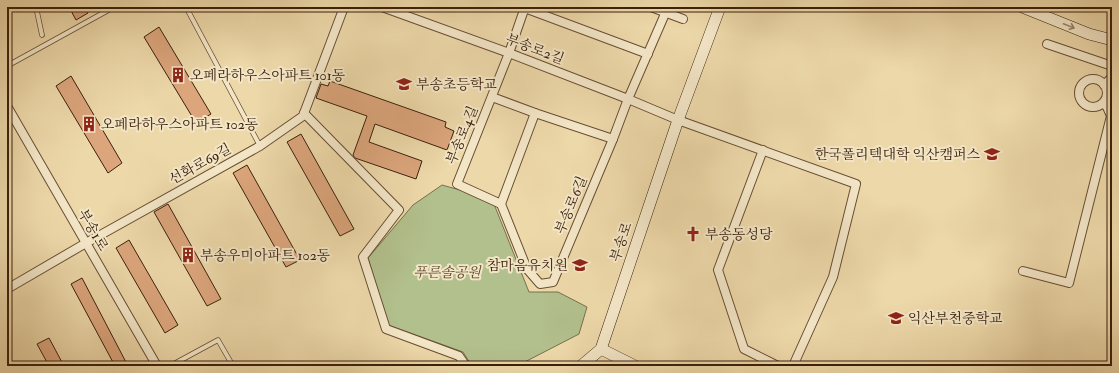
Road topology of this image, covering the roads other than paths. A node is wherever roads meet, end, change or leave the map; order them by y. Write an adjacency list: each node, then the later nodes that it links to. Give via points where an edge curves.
1 (36, 7): 12 (lane)
2 (114, 7): 17 (lane)
3 (186, 7): 29 (lane)
4 (344, 7): 25 (street, 선화로69길)
5 (382, 7): 15 (street, 부송로2길)
6 (524, 7): 15 (street, 부송로4길); 16 (street)
7 (651, 7): 10 (street)
8 (720, 7): 27 (street, 부송로)
9 (1022, 7): 13 (street, one-way to 13, via 1089,34)
10 (667, 10): 11 (street); 16 (street, 부송로6길)
11 (683, 19)
12 (42, 35)
13 (1112, 40)
14 (1047, 44): 18 (street)
15 (509, 53): 21 (street, 부송로4길); 22 (street, 부송로2길)
16 (648, 54): 22 (street, 부송로6길)
17 (7, 66)
18 (1112, 66)
19 (1112, 77): 20 (street)
20 (1104, 85): 23 (street, via 1106,94); 23 (street, via 1097,80 1088,80 1081,85 1079,94 1082,102 1090,107)
21 (492, 97): 26 (street); 31 (street, 부송로4길, via 457,184)
22 (628, 99): 27 (street, 부송로2길); 28 (street, 부송로6길)
23 (1103, 103): 33 (street, via 1108,107 1111,116 1069,283)
24 (7, 106): 32 (street, 부송1로)
25 (304, 113): 29 (street, 선화로69길); 39 (street, via 399,210 363,257 386,329 460,356)
26 (535, 113): 28 (street); 31 (street)
27 (678, 120): 30 (street); 35 (street, 부송로)
28 (613, 139): 31 (street, 부송로6길, via 553,282 540,284 527,269)
29 (260, 146): 32 (street, 선화로69길)
30 (763, 150): 42 (street, via 718,270 744,349); 43 (street, via 856,184 833,277)
31 (501, 204)
32 (86, 243): 34 (street, 선화로69길); 36 (street, 부송1로)
33 (1023, 271)
34 (7, 289)
35 (601, 349): 40 (street); 41 (street)
36 (157, 366)
37 (170, 366): 38 (lane, via 218,340)
38 (233, 366)
39 (466, 366)
40 (581, 366)
41 (635, 366)
42 (778, 366)
43 (793, 366)

